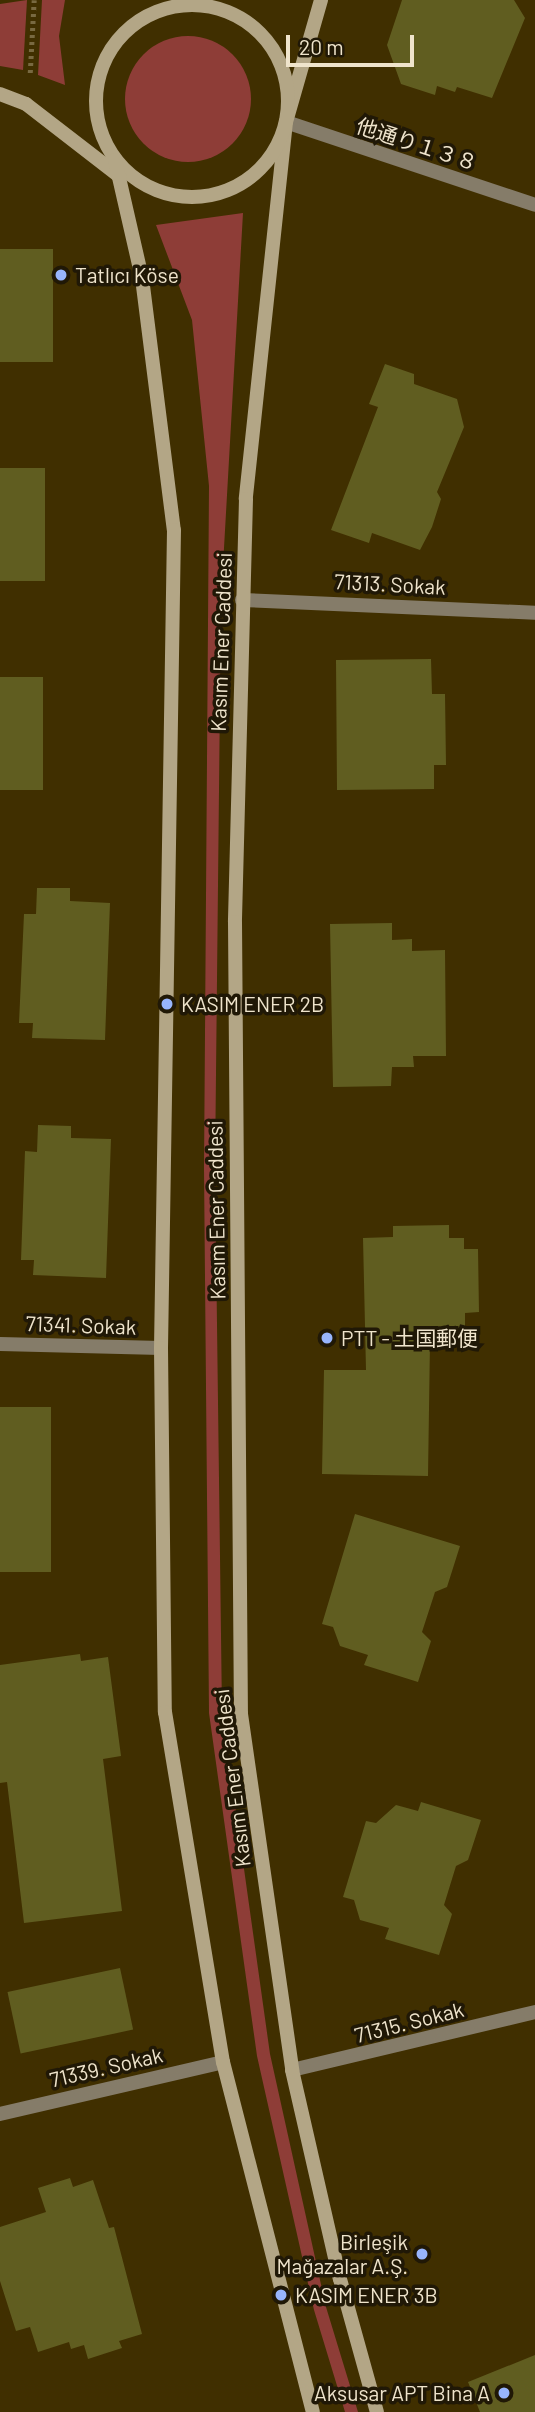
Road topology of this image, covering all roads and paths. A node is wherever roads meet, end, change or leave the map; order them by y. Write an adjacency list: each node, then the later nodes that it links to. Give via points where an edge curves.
1 (34, 0): 6 (path)
2 (154, 0): 4 (main road); 5 (main road)
3 (321, 0): 8 (main road, Kasım Ener Caddesi)
4 (172, 6): 5 (main road); 8 (main road, via 204,5 235,14 261,33 280,60)
5 (142, 18): 9 (main road, via 112,49 95,100 100,132)
6 (30, 73)
7 (0, 94): 10 (main road, via 26,104)
8 (286, 122): 11 (main road, via 275,151 254,175 228,191 197,198 166,195); 12 (street, 他通り１３８); 13 (main road, Kasım Ener Caddesi, via 246,499)
9 (115, 160): 10 (main road); 11 (main road)
10 (121, 177): 11 (main road); 16 (main road, via 142,278 174,530)
11 (137, 181)
12 (535, 205)
13 (242, 600): 14 (street, 71313. Sokak); 19 (main road, Kasım Ener Caddesi, via 235,922 241,1714)
14 (535, 613)
15 (0, 1344): 16 (street, 71341. Sokak)
16 (161, 1348): 18 (main road, via 165,1712)
17 (535, 2012): 19 (street, 71315. Sokak)
18 (223, 2062): 20 (street, 71339. Sokak); 21 (main road)
19 (292, 2070): 22 (main road, Kasım Ener Caddesi, via 345,2301)
20 (0, 2114)
21 (313, 2412)
22 (377, 2412)

